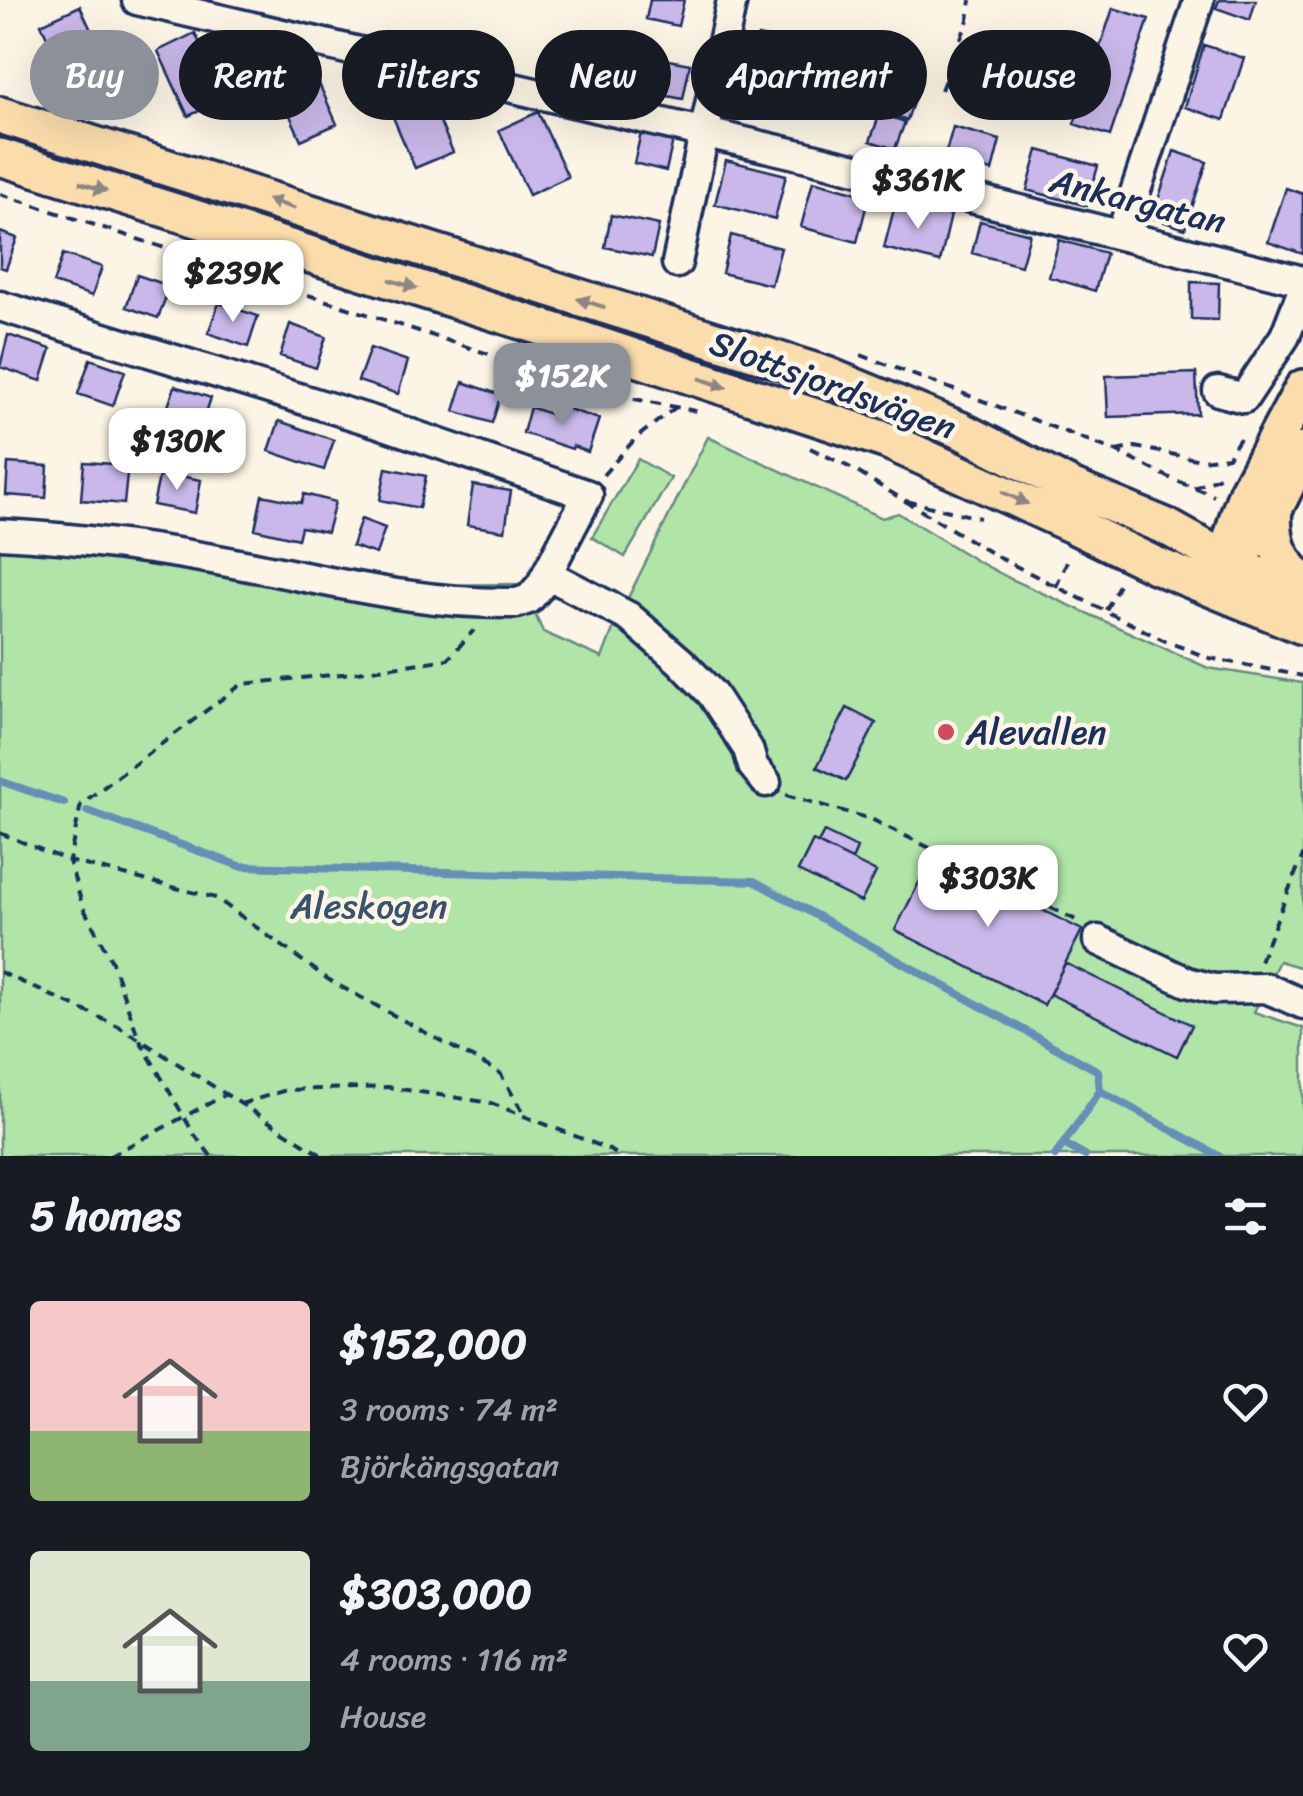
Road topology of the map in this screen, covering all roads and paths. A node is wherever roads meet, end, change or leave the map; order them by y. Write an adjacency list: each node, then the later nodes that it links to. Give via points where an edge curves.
1 (137, 0): 7 (street, Ankargatan)
2 (732, 0): 7 (street)
3 (971, 0): 5 (path)
4 (1199, 0): 10 (street)
5 (942, 90)
6 (0, 116): 29 (main road, Slottsjordsvägen, one-way to 6, via 826,375)
7 (706, 135): 10 (street, Ankargatan); 11 (street)
8 (0, 157): 33 (main road, Slottsjordsvägen, one-way to 33, via 888,441)
9 (0, 194): 17 (path, via 614,396)
10 (1122, 235): 12 (street, Ankargatan)
11 (677, 263)
12 (1303, 281)
13 (1303, 290): 16 (street, via 1285,336 1244,398)
14 (0, 306): 25 (street)
15 (1303, 388): 27 (main road)
16 (1218, 391)
17 (676, 406): 18 (path); 25 (path, via 636,438)
18 (709, 414)
19 (796, 441): 26 (path)
20 (1303, 450): 27 (main road)
21 (1228, 457): 23 (path, via 1223,476)
22 (1172, 479): 24 (path)
23 (1194, 488)
24 (1166, 491)
25 (588, 495): 34 (street)
26 (902, 500): 28 (path); 37 (path)
27 (1260, 500): 29 (main road, via 1208,525); 32 (main road, via 1255,538); 36 (main road, via 1275,545)
28 (984, 518)
29 (1167, 527): 32 (main road, Slottsjordsvägen)
30 (0, 534): 39 (street, via 160,550 382,592)
31 (1068, 559): 37 (path)
32 (1228, 561): 33 (main road); 38 (main road, Slottsjordsvägen); 40 (main road)
33 (1155, 565): 40 (main road, Slottsjordsvägen)
34 (547, 574): 39 (street, via 529,599); 44 (street, via 629,617 680,661 712,694)
35 (1122, 579): 41 (path)
36 (1303, 582)
37 (1056, 587): 41 (path)
38 (1303, 597)
39 (498, 603): 47 (path, via 448,659 242,684 81,804)
40 (1260, 609): 42 (main road, Slottsjordsvägen)
41 (1105, 612): 43 (path, via 1208,658)
42 (1303, 626)
43 (1303, 676)
44 (766, 782): 48 (path, via 800,801 870,820 1083,924)
45 (0, 834): 47 (path)
46 (1303, 855): 50 (path)
47 (69, 862): 52 (path); 55 (path, via 216,898 330,980 500,1074)
48 (1098, 940): 50 (street, via 1187,982)
49 (0, 972): 52 (path)
50 (1248, 988): 51 (street, via 1266,988)
51 (1303, 1004)
52 (139, 1039): 53 (path); 56 (path)
53 (226, 1094): 54 (path); 56 (path)
54 (241, 1104): 55 (path, via 286,1090 388,1087 491,1103); 59 (path)
55 (525, 1116): 60 (path)
56 (184, 1117): 57 (path); 58 (path)
57 (110, 1156)
58 (211, 1156)
59 (324, 1156)
60 (621, 1156)

